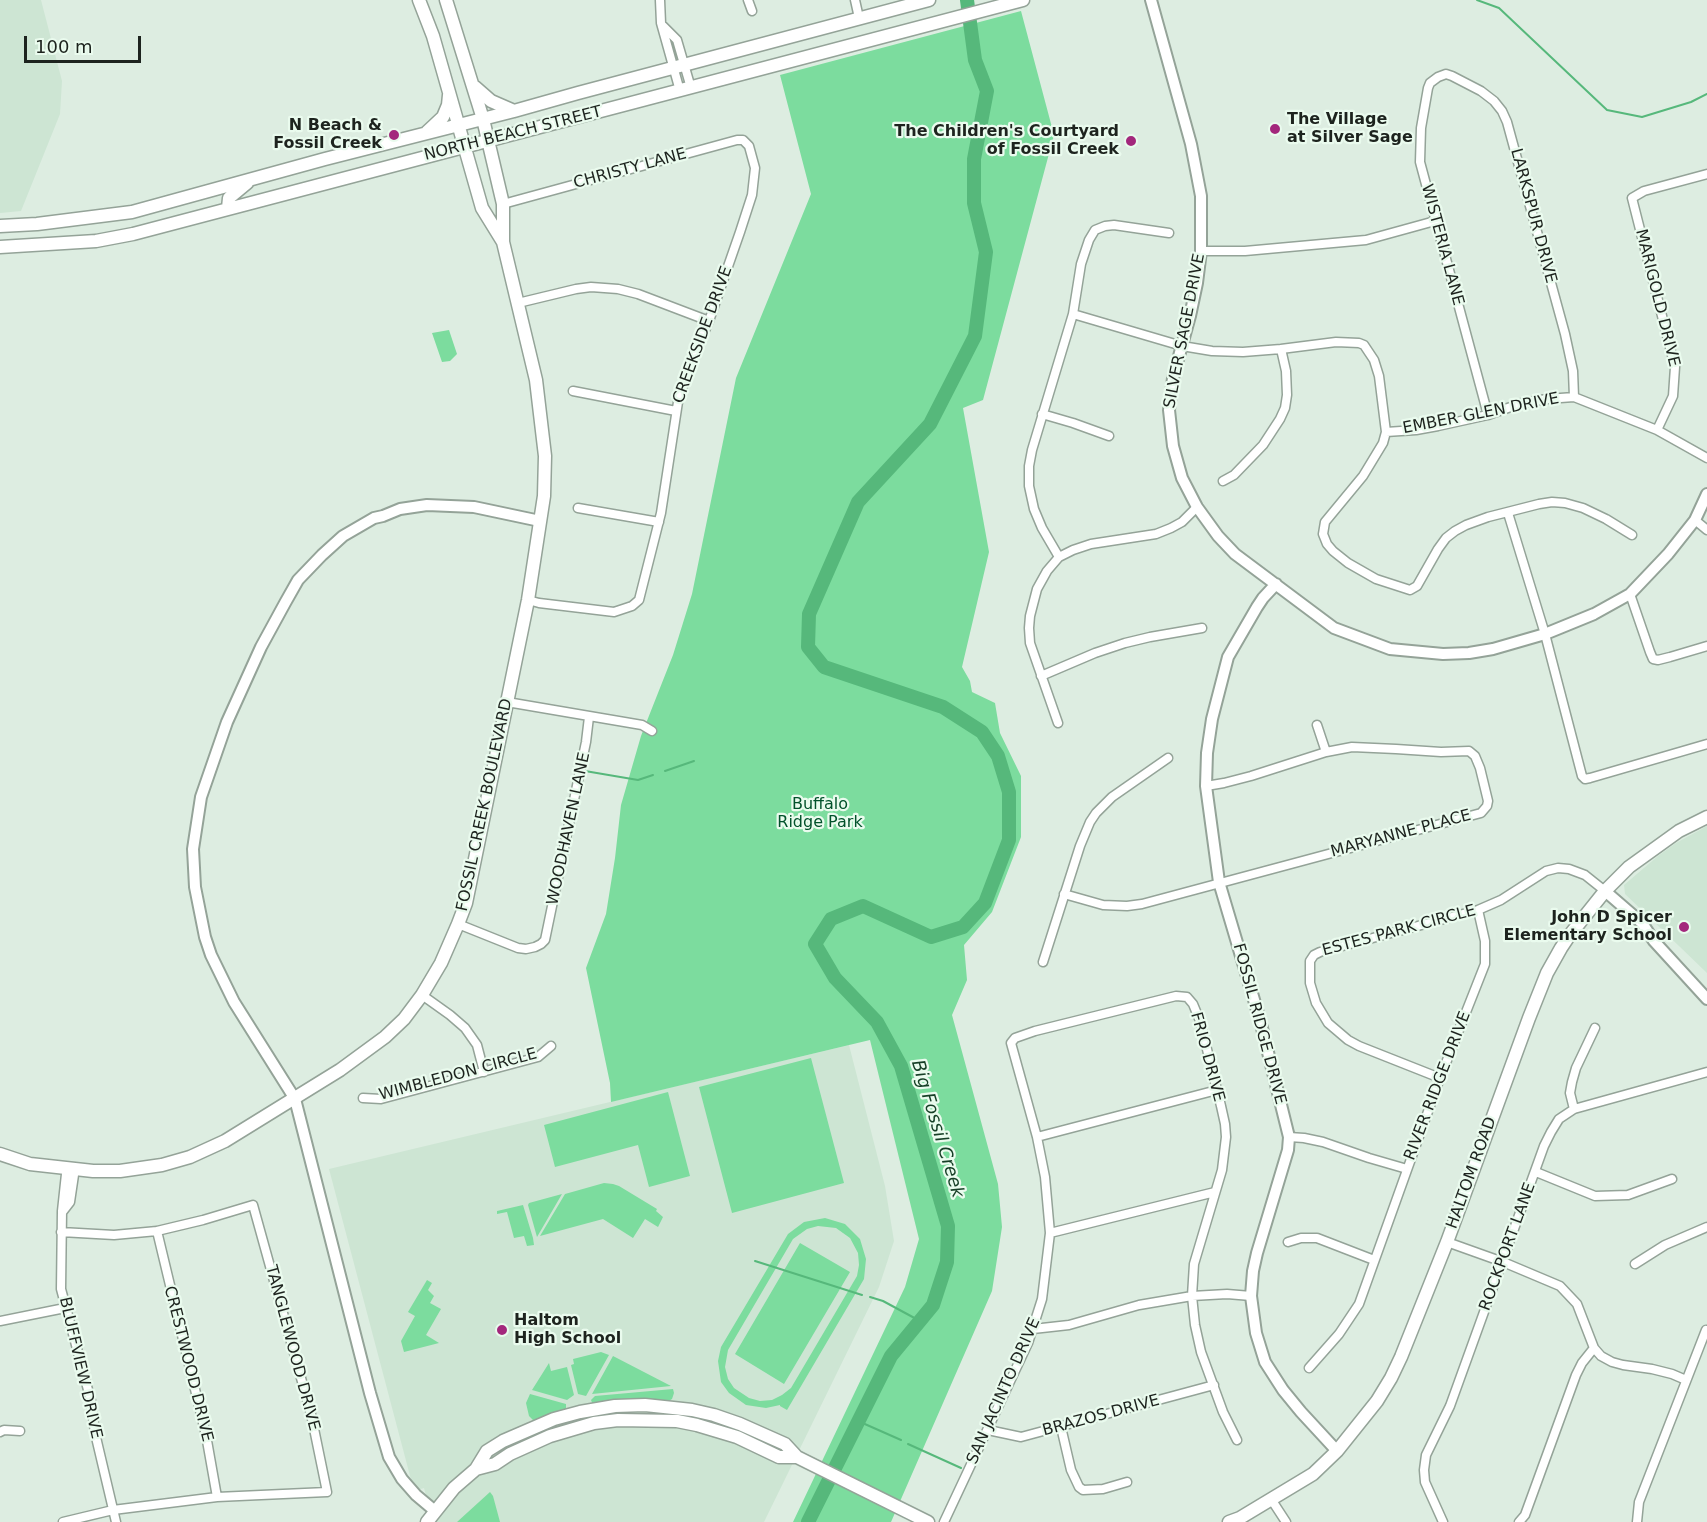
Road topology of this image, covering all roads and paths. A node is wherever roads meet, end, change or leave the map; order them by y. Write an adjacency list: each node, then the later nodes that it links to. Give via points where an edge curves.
1 (419, 0): 14 (main road, FOSSIL CREEK BOULEVARD)
2 (446, 0): 13 (main road, FOSSIL CREEK BOULEVARD)
3 (660, 0): 11 (street, via 661,23 677,40)
4 (748, 0): 9 (street)
5 (855, 0): 10 (street)
6 (1023, 0): 15 (main road, NORTH BEACH STREET)
7 (1151, 0): 32 (street, SILVER SAGE DRIVE, via 1191,144 1201,196)
8 (925, 1): 10 (main road, NORTH BEACH STREET)
9 (752, 11)
10 (859, 18): 11 (main road, NORTH BEACH STREET)
11 (679, 66): 15 (street); 16 (main road, NORTH BEACH STREET)
12 (1438, 77): 27 (street, WISTERIA LANE, via 1430,83 1427,93 1419,147); 39 (street, LARKSPUR DRIVE, via 1452,75 1481,90 1494,101 1507,122 1565,334)
13 (472, 84): 16 (main road, via 491,101); 17 (main road, FOSSIL CREEK BOULEVARD)
14 (449, 90): 18 (main road, FOSSIL CREEK BOULEVARD); 19 (main road, via 442,117)
15 (685, 90): 20 (main road, NORTH BEACH STREET)
16 (514, 111): 17 (main road, NORTH BEACH STREET)
17 (483, 119): 18 (main road, NORTH BEACH STREET); 20 (main road, FOSSIL CREEK BOULEVARD)
18 (459, 125): 19 (main road, NORTH BEACH STREET); 21 (main road, FOSSIL CREEK BOULEVARD)
19 (425, 134): 24 (main road, NORTH BEACH STREET)
20 (488, 140): 21 (main road, NORTH BEACH STREET); 25 (main road, FOSSIL CREEK BOULEVARD)
21 (465, 146): 26 (main road, NORTH BEACH STREET); 30 (main road, FOSSIL CREEK BOULEVARD, via 482,207)
22 (752, 152): 25 (street, CHRISTY LANE, via 743,140 737,140); 35 (street, CREEKSIDE DRIVE, via 752,195)
23 (1707, 174): 43 (street, MARIGOLD DRIVE, via 1644,191 1632,198 1675,367 1673,396)
24 (250, 181): 26 (main road, via 229,198); 28 (main road, NORTH BEACH STREET, via 132,212)
25 (503, 204): 30 (main road, FOSSIL CREEK BOULEVARD)
26 (228, 208): 31 (main road, NORTH BEACH STREET, via 96,241)
27 (1435, 221): 32 (street, via 1366,240); 42 (street, WISTERIA LANE)
28 (0, 226)
29 (1169, 233): 34 (street, via 1114,225 1095,230 1081,264)
30 (503, 242): 33 (main road, FOSSIL CREEK BOULEVARD)
31 (0, 247)
32 (1201, 251): 36 (street, SILVER SAGE DRIVE)
33 (518, 303): 35 (street, via 576,289 618,289); 53 (main road, FOSSIL CREEK BOULEVARD, via 536,380 543,434 544,496)
34 (1073, 314): 36 (street); 41 (street)
35 (709, 321): 40 (street, CREEKSIDE DRIVE, via 688,369)
36 (1182, 346): 37 (street, via 1225,352); 49 (street, SILVER SAGE DRIVE, via 1171,391 1170,424 1182,478)
37 (1281, 349): 44 (street, via 1336,342 1364,345 1379,376); 47 (street, via 1286,371 1285,408 1263,445)
38 (573, 391): 40 (street)
39 (1574, 397): 42 (street, EMBER GLEN DRIVE, via 1522,404); 43 (street, EMBER GLEN DRIVE)
40 (676, 411): 54 (street, CREEKSIDE DRIVE)
41 (1042, 414): 45 (street); 57 (street, via 1029,466 1029,486 1042,528)
42 (1488, 415): 44 (street, EMBER GLEN DRIVE)
43 (1657, 430): 46 (street, EMBER GLEN DRIVE)
44 (1386, 432): 51 (street, via 1363,476 1323,527 1327,544 1348,563 1376,579 1410,590 1417,586 1446,538 1466,525)
45 (1109, 436)
46 (1707, 458)
47 (1223, 481)
48 (1707, 494): 52 (street, SILVER SAGE DRIVE)
49 (1197, 507): 57 (street, via 1182,522 1156,534 1091,544); 58 (street, SILVER SAGE DRIVE, via 1235,554)
50 (578, 508): 54 (street)
51 (1508, 513): 56 (street, via 1545,503 1565,503 1606,519); 62 (street)
52 (1695, 520): 55 (street); 59 (street, SILVER SAGE DRIVE)
53 (540, 521): 60 (main road, FOSSIL CREEK BOULEVARD); 91 (street, via 474,507 426,505 374,518 343,536 298,580 261,647 227,722 199,807 193,849 195,887 205,937 220,973)
54 (659, 522): 60 (street, CREEKSIDE DRIVE, via 639,600 632,606 620,611)
55 (1707, 530)
56 (1632, 535)
57 (1059, 557): 64 (street, via 1038,589 1030,616 1030,643)
58 (1276, 584): 62 (street, SILVER SAGE DRIVE, via 1334,628 1390,649 1468,653); 73 (street, FOSSIL RIDGE DRIVE, via 1263,597 1228,657 1212,719)
59 (1630, 594): 62 (street, SILVER SAGE DRIVE, via 1594,615); 63 (street, via 1653,659)
60 (528, 600): 65 (main road, FOSSIL CREEK BOULEVARD)
61 (1202, 628): 64 (street, via 1125,644)
62 (1545, 634): 70 (street, via 1582,776 1590,778)
63 (1707, 646)
64 (1041, 676): 67 (street)
65 (507, 702): 66 (street); 79 (main road, FOSSIL CREEK BOULEVARD, via 466,903)
66 (589, 717): 69 (street, via 642,725); 79 (street, WOODHAVEN LANE, via 545,940 535,947 518,948)
67 (1058, 723)
68 (1317, 725): 71 (street)
69 (652, 731)
70 (1707, 744)
71 (1326, 752): 73 (street, MARYANNE PLACE); 75 (street, MARYANNE PLACE, via 1352,747 1469,751 1480,768 1487,806 1481,813)
72 (1168, 758): 77 (street, via 1112,797 1096,813)
73 (1206, 786): 75 (street, FOSSIL RIDGE DRIVE)
74 (1707, 817): 76 (main road, HALTOM ROAD, via 1637,860)
75 (1219, 882): 77 (street, MARYANNE PLACE, via 1126,906 1103,905); 94 (street, FOSSIL RIDGE DRIVE, via 1260,1020)
76 (1605, 891): 78 (street, ESTES PARK CIRCLE, via 1585,875 1558,868); 82 (street, via 1642,923); 106 (main road, HALTOM ROAD, via 1569,936 1547,973)
77 (1064, 894): 80 (street)
78 (1478, 910): 88 (street, RIVER RIDGE DRIVE, via 1485,964); 88 (street, ESTES PARK CIRCLE, via 1320,952 1310,961 1310,983 1328,1023 1359,1046)
79 (458, 924): 81 (main road, FOSSIL CREEK BOULEVARD)
80 (1043, 962)
81 (422, 995): 87 (street, via 465,1028 477,1046); 91 (main road, FOSSIL CREEK BOULEVARD, via 385,1037)
82 (1707, 999)
83 (1595, 1028): 92 (street, via 1572,1082)
84 (1011, 1043): 89 (street, FRIO DRIVE, via 1035,1031 1176,996 1187,997 1200,1021); 93 (street, SAN JACINTO DRIVE)
85 (551, 1046): 87 (street, WIMBLEDON CIRCLE, via 538,1057)
86 (1707, 1071): 92 (street, ROCKPORT LANE)
87 (484, 1072): 90 (street, WIMBLEDON CIRCLE, via 381,1099)
88 (1440, 1077): 96 (street, RIVER RIDGE DRIVE)
89 (1217, 1090): 93 (street); 100 (street, FRIO DRIVE, via 1226,1137)
90 (363, 1098)
91 (295, 1099): 97 (main road, FOSSIL CREEK BOULEVARD, via 190,1157 144,1169); 136 (street, via 389,1457 402,1479)
92 (1574, 1108): 98 (street, ROCKPORT LANE, via 1559,1119 1551,1132)
93 (1037, 1137): 104 (street, SAN JACINTO DRIVE)
94 (1289, 1137): 96 (street, via 1317,1140); 111 (street, FOSSIL RIDGE DRIVE, via 1257,1253)
95 (0, 1154): 97 (main road, FOSSIL CREEK BOULEVARD, via 30,1164)
96 (1407, 1169): 107 (street, RIVER RIDGE DRIVE)
97 (71, 1170): 103 (street, BLUFFVIEW DRIVE, via 66,1174)
98 (1536, 1172): 99 (street, via 1595,1196 1628,1195); 108 (street, ROCKPORT LANE)
99 (1672, 1179)
100 (1215, 1192): 104 (street); 110 (street, FRIO DRIVE, via 1194,1264)
101 (1707, 1227): 109 (street, via 1665,1245)
102 (157, 1231): 103 (street, via 114,1235); 133 (street, CRESTWOOD DRIVE); 133 (street, TANGLEWOOD DRIVE, via 253,1205 311,1414 327,1492)
103 (61, 1232): 112 (street, BLUFFVIEW DRIVE)
104 (1050, 1233): 114 (street, SAN JACINTO DRIVE, via 1042,1299)
105 (1288, 1242): 107 (street, via 1317,1238)
106 (1447, 1242): 108 (street); 129 (main road, HALTOM ROAD, via 1391,1378)
107 (1374, 1260): 117 (street, RIVER RIDGE DRIVE, via 1350,1319)
108 (1503, 1262): 116 (street, via 1566,1291 1580,1311); 144 (street, ROCKPORT LANE, via 1449,1406 1426,1455 1425,1482)
109 (1635, 1264)
110 (1192, 1296): 111 (street); 114 (street, via 1139,1305 1069,1325); 119 (street, FRIO DRIVE, via 1198,1338)
111 (1251, 1296): 129 (street, FOSSIL RIDGE DRIVE, via 1265,1362 1282,1390)
112 (65, 1308): 113 (street); 135 (street, BLUFFVIEW DRIVE, via 91,1401)
113 (0, 1321)
114 (1033, 1329): 124 (street, SAN JACINTO DRIVE)
115 (1706, 1330): 118 (street)
116 (1594, 1348): 118 (street, via 1612,1362); 145 (street, via 1576,1376 1525,1515)
117 (1309, 1368)
118 (1686, 1380): 146 (street, via 1639,1502)
119 (1214, 1385): 122 (street, BRAZOS DRIVE); 127 (street, FRIO DRIVE)
120 (681, 1408): 121 (main road); 123 (main road, via 615,1406 554,1419); 130 (main road, via 740,1424 785,1444)
121 (683, 1422): 128 (main road, via 594,1423); 130 (main road, via 737,1437 779,1457)
122 (1061, 1427): 124 (street, BRAZOS DRIVE, via 1021,1437); 132 (street, via 1079,1487 1103,1489)
123 (526, 1430): 128 (main road); 131 (main road, via 487,1450)
124 (988, 1430): 141 (street, SAN JACINTO DRIVE)
125 (21, 1431): 126 (street)
126 (0, 1432)
127 (1238, 1440)
128 (531, 1445): 131 (main road, via 495,1464)
129 (1337, 1451): 134 (main road, HALTOM ROAD, via 1313,1474)
130 (796, 1457): 140 (main road)
131 (476, 1469): 136 (main road)
132 (1127, 1482)
133 (217, 1497): 135 (street)
134 (1271, 1499): 142 (main road, HALTOM ROAD); 143 (street)
135 (113, 1510): 137 (street); 138 (street, BLUFFVIEW DRIVE)
136 (435, 1511): 139 (main road)
137 (63, 1522)
138 (116, 1522)
139 (428, 1522)
140 (928, 1522)
141 (944, 1522)
142 (1229, 1522)
143 (1286, 1522)
144 (1443, 1522)
145 (1519, 1522)
146 (1637, 1522)

